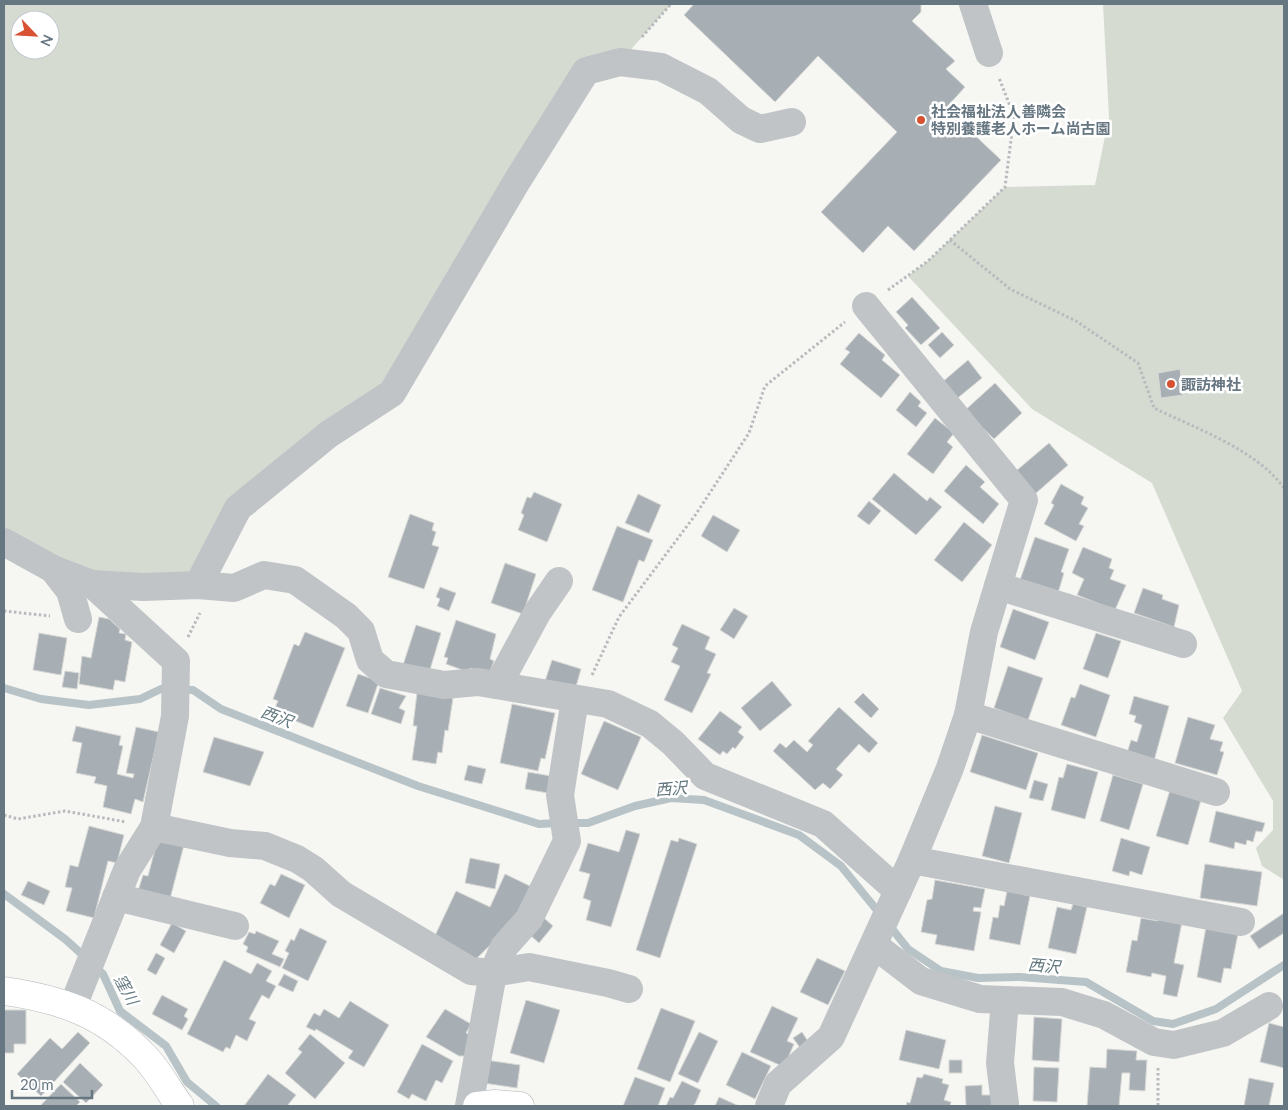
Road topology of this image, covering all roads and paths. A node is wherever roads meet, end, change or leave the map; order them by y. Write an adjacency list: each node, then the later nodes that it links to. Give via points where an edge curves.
1 (671, 4): 4 (path)
2 (973, 4): 3 (street)
3 (989, 53): 6 (path, via 1014,116 1005,187)
4 (620, 62): 5 (street, via 660,67 708,91 741,120 760,129); 13 (street, via 586,71 392,393 329,434 238,508)
5 (792, 122)
6 (950, 240): 7 (path, via 928,261); 8 (path, via 1010,289 1076,321 1138,364 1154,408 1238,448 1279,480)
7 (866, 306): 14 (street, via 1024,500); 20 (path, via 765,386 749,432 696,514 620,617)
8 (1284, 488)
9 (4, 542): 10 (street)
10 (53, 569): 12 (street); 16 (street, via 70,591)
11 (558, 581): 19 (street, via 536,613)
12 (92, 584): 13 (street, via 143,587); 18 (street)
13 (206, 585): 18 (path); 19 (street, via 234,588 264,575 294,580 346,616 361,632 370,660 386,674 444,685 478,682)
14 (998, 586): 17 (street); 21 (street, via 984,632)
15 (4, 611): 16 (path)
16 (78, 620)
17 (1183, 644)
18 (176, 666): 24 (street, via 175,716)
19 (498, 685): 20 (street)
20 (578, 700): 27 (street, via 608,704 650,724 705,776 823,824); 31 (street, via 560,795 567,841 529,919 504,947)
21 (968, 715): 22 (street); 25 (street)
22 (1216, 792)
23 (4, 815): 24 (path, via 18,819 65,812)
24 (154, 827): 26 (street, via 127,870); 31 (street, via 230,843 265,846 296,859 313,869 341,894 471,970)
25 (912, 860): 27 (street); 28 (street)
26 (116, 897): 29 (street); 35 (street)
27 (896, 897): 30 (street)
28 (1241, 922)
29 (235, 926)
30 (876, 942): 34 (street, via 921,981 980,999); 43 (street, via 831,1037 778,1084)
31 (493, 973): 32 (street, via 529,967); 40 (street)
32 (629, 989)
33 (4, 991): 35 (main road, via 44,996)
34 (1005, 1000): 37 (street, via 1062,1002 1104,1014); 38 (street, via 1000,1063)
35 (72, 1006): 39 (main road, via 125,1039 145,1057)
36 (1269, 1006): 37 (street, via 1223,1033 1174,1045)
37 (1158, 1043): 44 (path)
38 (1005, 1104)
39 (180, 1106)
40 (469, 1106)
41 (477, 1106): 42 (main road)
42 (520, 1106)
43 (770, 1106)
44 (1158, 1106)

